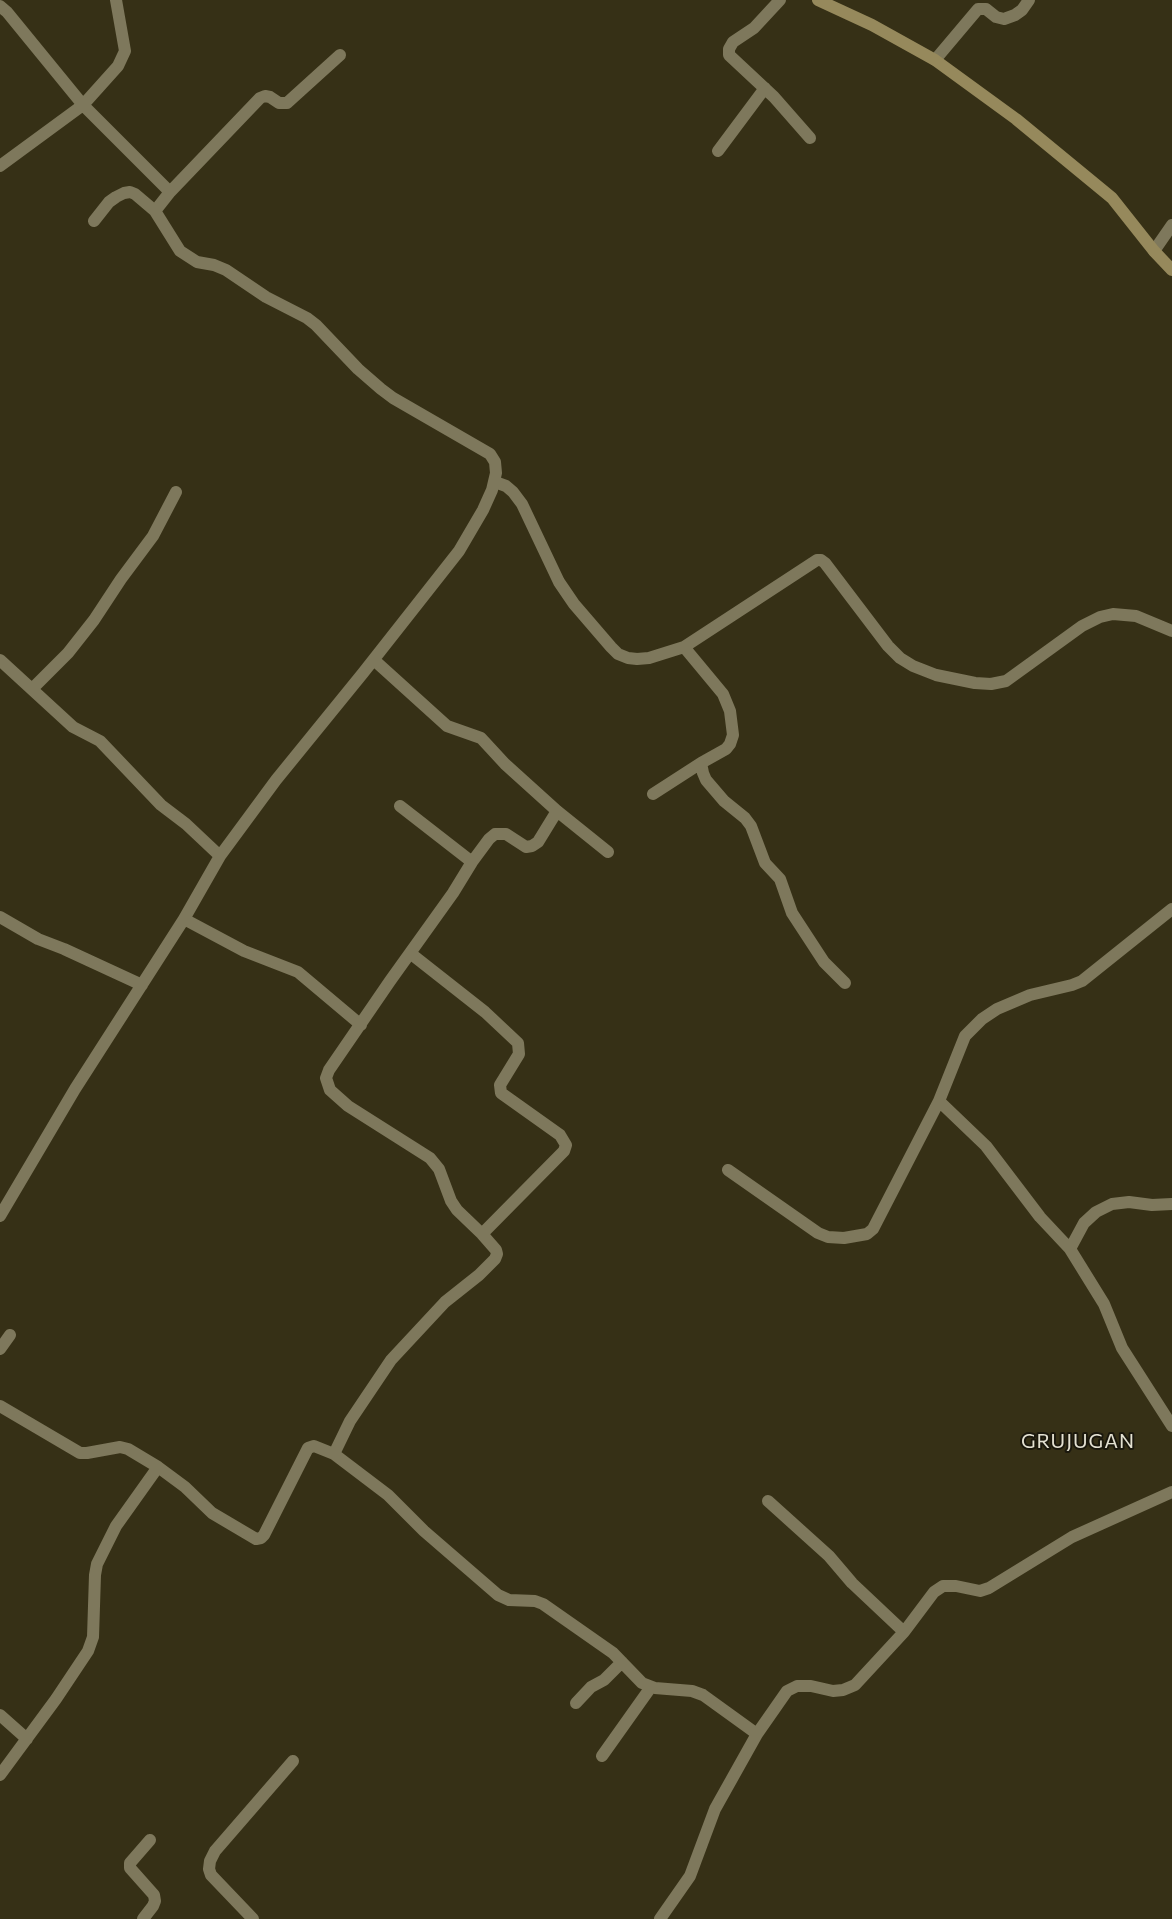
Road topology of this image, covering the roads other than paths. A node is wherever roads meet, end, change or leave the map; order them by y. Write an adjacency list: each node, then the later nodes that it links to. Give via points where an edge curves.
1 (116, 0): 9 (street, via 125,51 118,66)
2 (780, 0): 8 (street, via 765,18 733,42 729,49 734,61)
3 (818, 0): 7 (street)
4 (1029, 0): 7 (street, via 1022,10 1004,19 986,9 978,10)
5 (0, 6): 9 (street)
6 (340, 55): 13 (street, via 287,103 279,103 270,97 260,98)
7 (935, 60): 17 (street, via 1016,118 1094,182 1112,198)
8 (765, 88): 10 (street); 11 (street)
9 (83, 105): 12 (street); 13 (street)
10 (810, 138)
11 (718, 151)
12 (0, 166)
13 (170, 192): 14 (street)
14 (154, 211): 15 (street, via 130,192 116,196); 19 (street, via 180,251 189,258 226,270 266,298 307,318 358,370 393,398 490,454 495,462)
15 (94, 221)
16 (1172, 225): 17 (street)
17 (1154, 251): 18 (street)
18 (1172, 270)
19 (495, 482): 22 (street, via 506,486 522,504 559,582 618,654 628,658 648,658); 24 (street, via 459,551)
20 (176, 492): 25 (street, via 153,536 94,620 68,653)
21 (1172, 631): 22 (street, via 1136,616 1113,614 1100,617 1082,626 1006,681 975,683 936,675 900,658 826,563 817,560)
22 (684, 647): 26 (street, via 723,694 730,710 733,735 730,744)
23 (0, 660): 25 (street)
24 (374, 660): 29 (street, via 447,726 481,738 504,764); 31 (street, via 276,780)
25 (32, 689): 31 (street, via 73,726 100,741 162,805)
26 (701, 764): 27 (street); 37 (street, via 706,780 724,801 746,818 765,862 780,879 792,913 824,962)
27 (653, 794)
28 (400, 806): 32 (street)
29 (557, 811): 30 (street); 32 (street, via 538,842 532,846 526,847 506,834 495,834)
30 (608, 852)
31 (220, 856): 35 (street)
32 (472, 862): 36 (street)
33 (1172, 909): 40 (street, via 1082,981 1030,995 982,1019 965,1036)
34 (0, 918): 38 (street, via 38,939)
35 (184, 919): 38 (street); 39 (street, via 244,951 298,972)
36 (410, 953): 39 (street); 44 (street, via 512,1035 518,1043 519,1054 500,1085 501,1093 560,1135 566,1145)
37 (845, 983)
38 (142, 985): 43 (street, via 75,1089)
39 (361, 1025): 44 (street, via 329,1070 326,1078 330,1090 348,1106 430,1158 438,1169 450,1201)
40 (939, 1101): 41 (street, via 873,1229 867,1234 844,1238 818,1233); 45 (street, via 986,1146 1040,1217)
41 (728, 1170)
42 (1172, 1204): 45 (street, via 1112,1204 1084,1223)
43 (0, 1216)
44 (482, 1234): 50 (street, via 496,1250 495,1259 445,1302 391,1360 350,1421)
45 (1070, 1249): 49 (street, via 1104,1304 1122,1348)
46 (10, 1335): 47 (street)
47 (0, 1349)
48 (0, 1406): 51 (street, via 80,1452 128,1448)
49 (1172, 1426)
50 (334, 1454): 51 (street, via 311,1445 308,1448 264,1535 259,1539 212,1513); 55 (street, via 388,1495 498,1595 509,1600 543,1604)
51 (158, 1467): 60 (street, via 116,1526 97,1564 93,1637 88,1651)
52 (1172, 1492): 54 (street, via 1072,1537 989,1588 980,1591 943,1586 926,1600)
53 (768, 1501): 54 (street, via 829,1556 852,1583)
54 (904, 1632): 59 (street, via 855,1684 843,1690 797,1686 787,1691)
55 (622, 1662): 56 (street, via 642,1683); 57 (street, via 604,1680 590,1687)
56 (651, 1687): 59 (street, via 703,1695); 61 (street)
57 (576, 1703)
58 (0, 1715): 60 (street)
59 (757, 1734): 67 (street, via 715,1809 690,1876)
60 (27, 1739): 63 (street)
61 (602, 1756)
62 (293, 1761): 66 (street, via 210,1860 211,1875)
63 (0, 1775)
64 (150, 1840): 65 (street, via 130,1863 130,1868 154,1895 153,1906)
65 (143, 1919)
66 (253, 1919)
67 (660, 1919)

